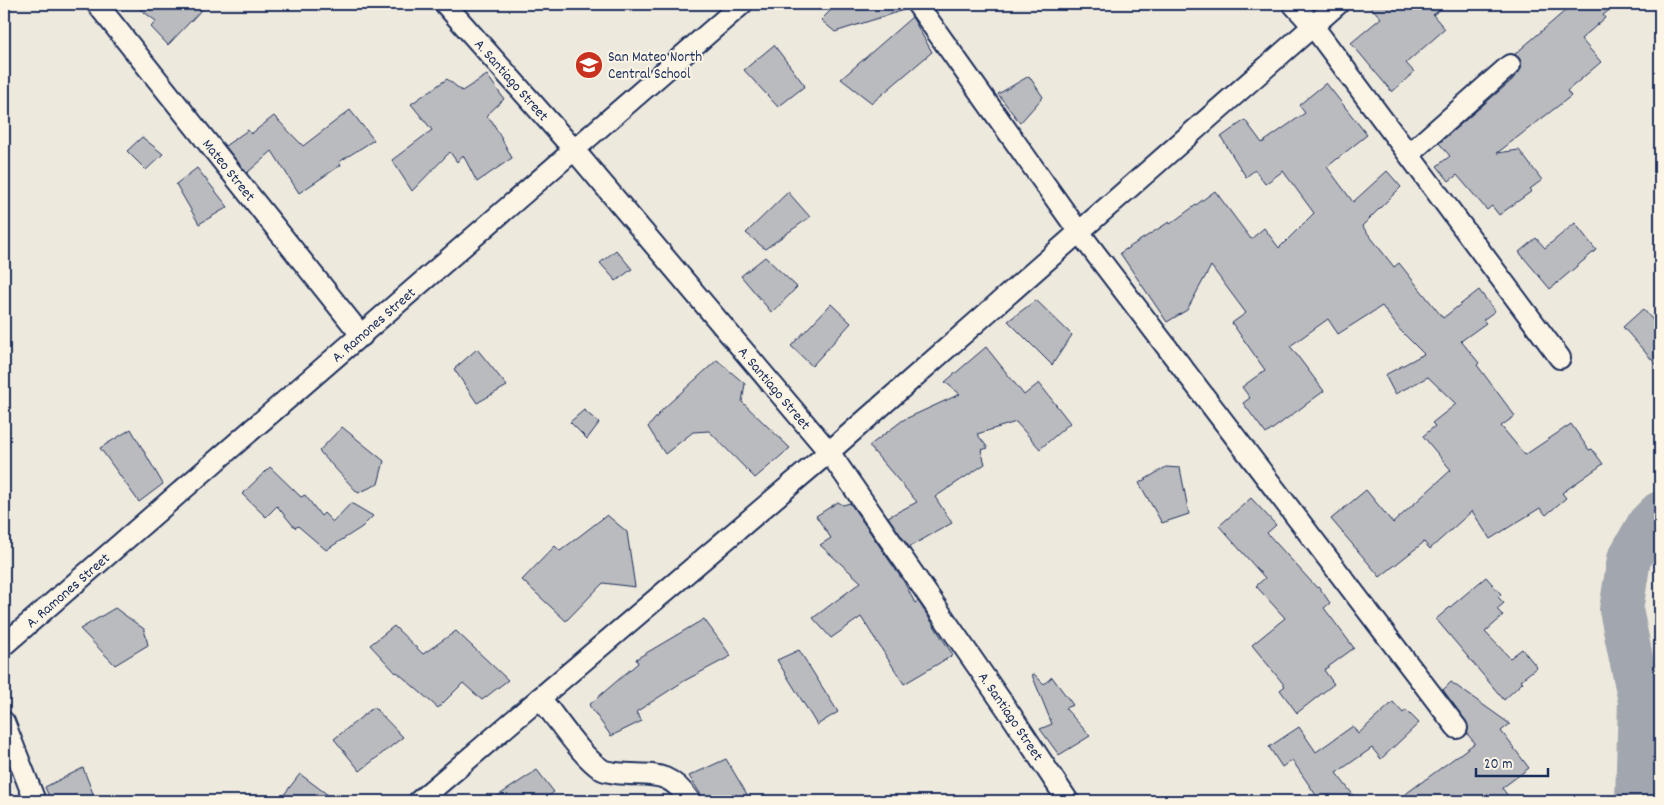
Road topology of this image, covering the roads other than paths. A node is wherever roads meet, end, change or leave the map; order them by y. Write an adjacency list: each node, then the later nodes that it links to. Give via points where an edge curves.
1 (97, 4): 12 (street, Mateo Street)
2 (445, 4): 9 (street, A. Santiago Street)
3 (742, 4): 9 (street, A. Ramones Street)
4 (918, 4): 11 (street)
5 (1294, 4): 7 (street)
6 (1338, 4): 7 (street)
7 (1313, 26): 10 (street); 11 (street)
8 (1510, 65): 10 (street)
9 (575, 151): 12 (street, A. Ramones Street); 14 (street, A. Santiago Street)
10 (1409, 154): 13 (street)
11 (1079, 232): 14 (street); 18 (street)
12 (362, 336): 15 (street, A. Ramones Street)
13 (1560, 358)
14 (829, 452): 16 (street); 22 (street, A. Santiago Street)
15 (4, 645)
16 (540, 698): 20 (street); 21 (street, via 602,770 623,774 652,773 669,778)
17 (4, 722): 19 (street)
18 (1457, 728)
19 (35, 801)
20 (419, 801)
21 (690, 801)
22 (1068, 801)

